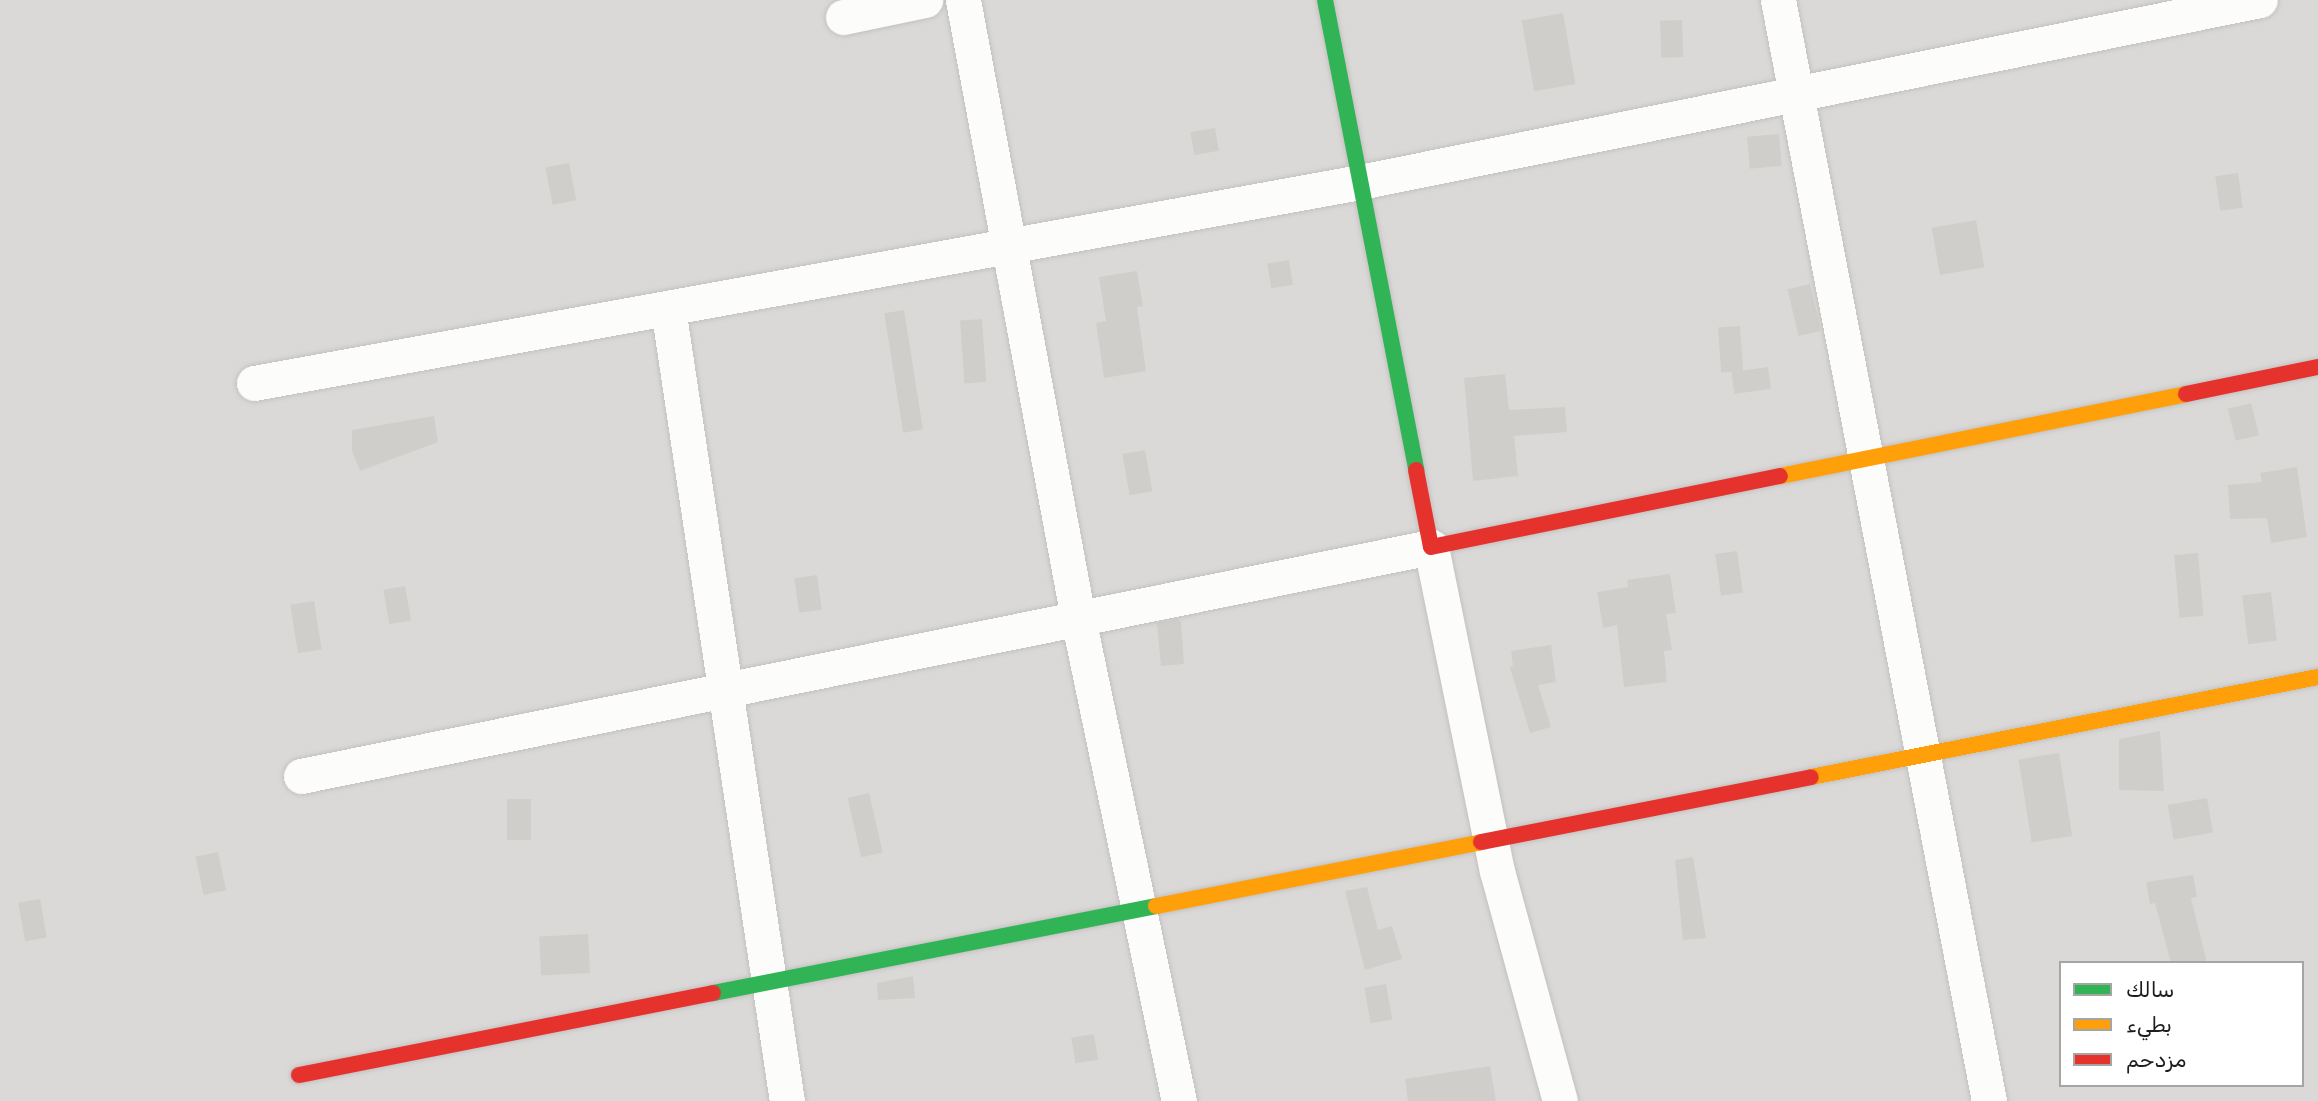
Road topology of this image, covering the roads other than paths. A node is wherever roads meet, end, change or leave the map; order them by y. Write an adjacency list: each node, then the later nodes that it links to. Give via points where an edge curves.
1 (925, 0): 6 (street)
2 (963, 0): 9 (street)
3 (1325, 0): 8 (street)
4 (1778, 0): 7 (street)
5 (2260, 0): 7 (street)
6 (843, 17)
7 (1796, 94): 8 (street); 13 (street)
8 (1360, 182): 9 (street); 14 (street)
9 (1009, 246): 10 (street); 15 (street)
10 (668, 308): 12 (street); 17 (street)
11 (2318, 367): 13 (street)
12 (254, 383)
13 (1866, 459): 14 (street); 18 (street)
14 (1431, 547): 15 (street); 20 (street)
15 (1078, 618): 17 (street); 21 (street)
16 (2318, 677): 18 (street)
17 (725, 690): 19 (street); 22 (street)
18 (1923, 756): 20 (street); 27 (street)
19 (301, 776)
20 (1491, 842): 21 (street); 26 (street)
21 (1139, 910): 22 (street); 25 (street)
22 (769, 983): 23 (street); 24 (street)
23 (299, 1075)
24 (787, 1101)
25 (1179, 1101)
26 (1560, 1101)
27 (1989, 1101)

